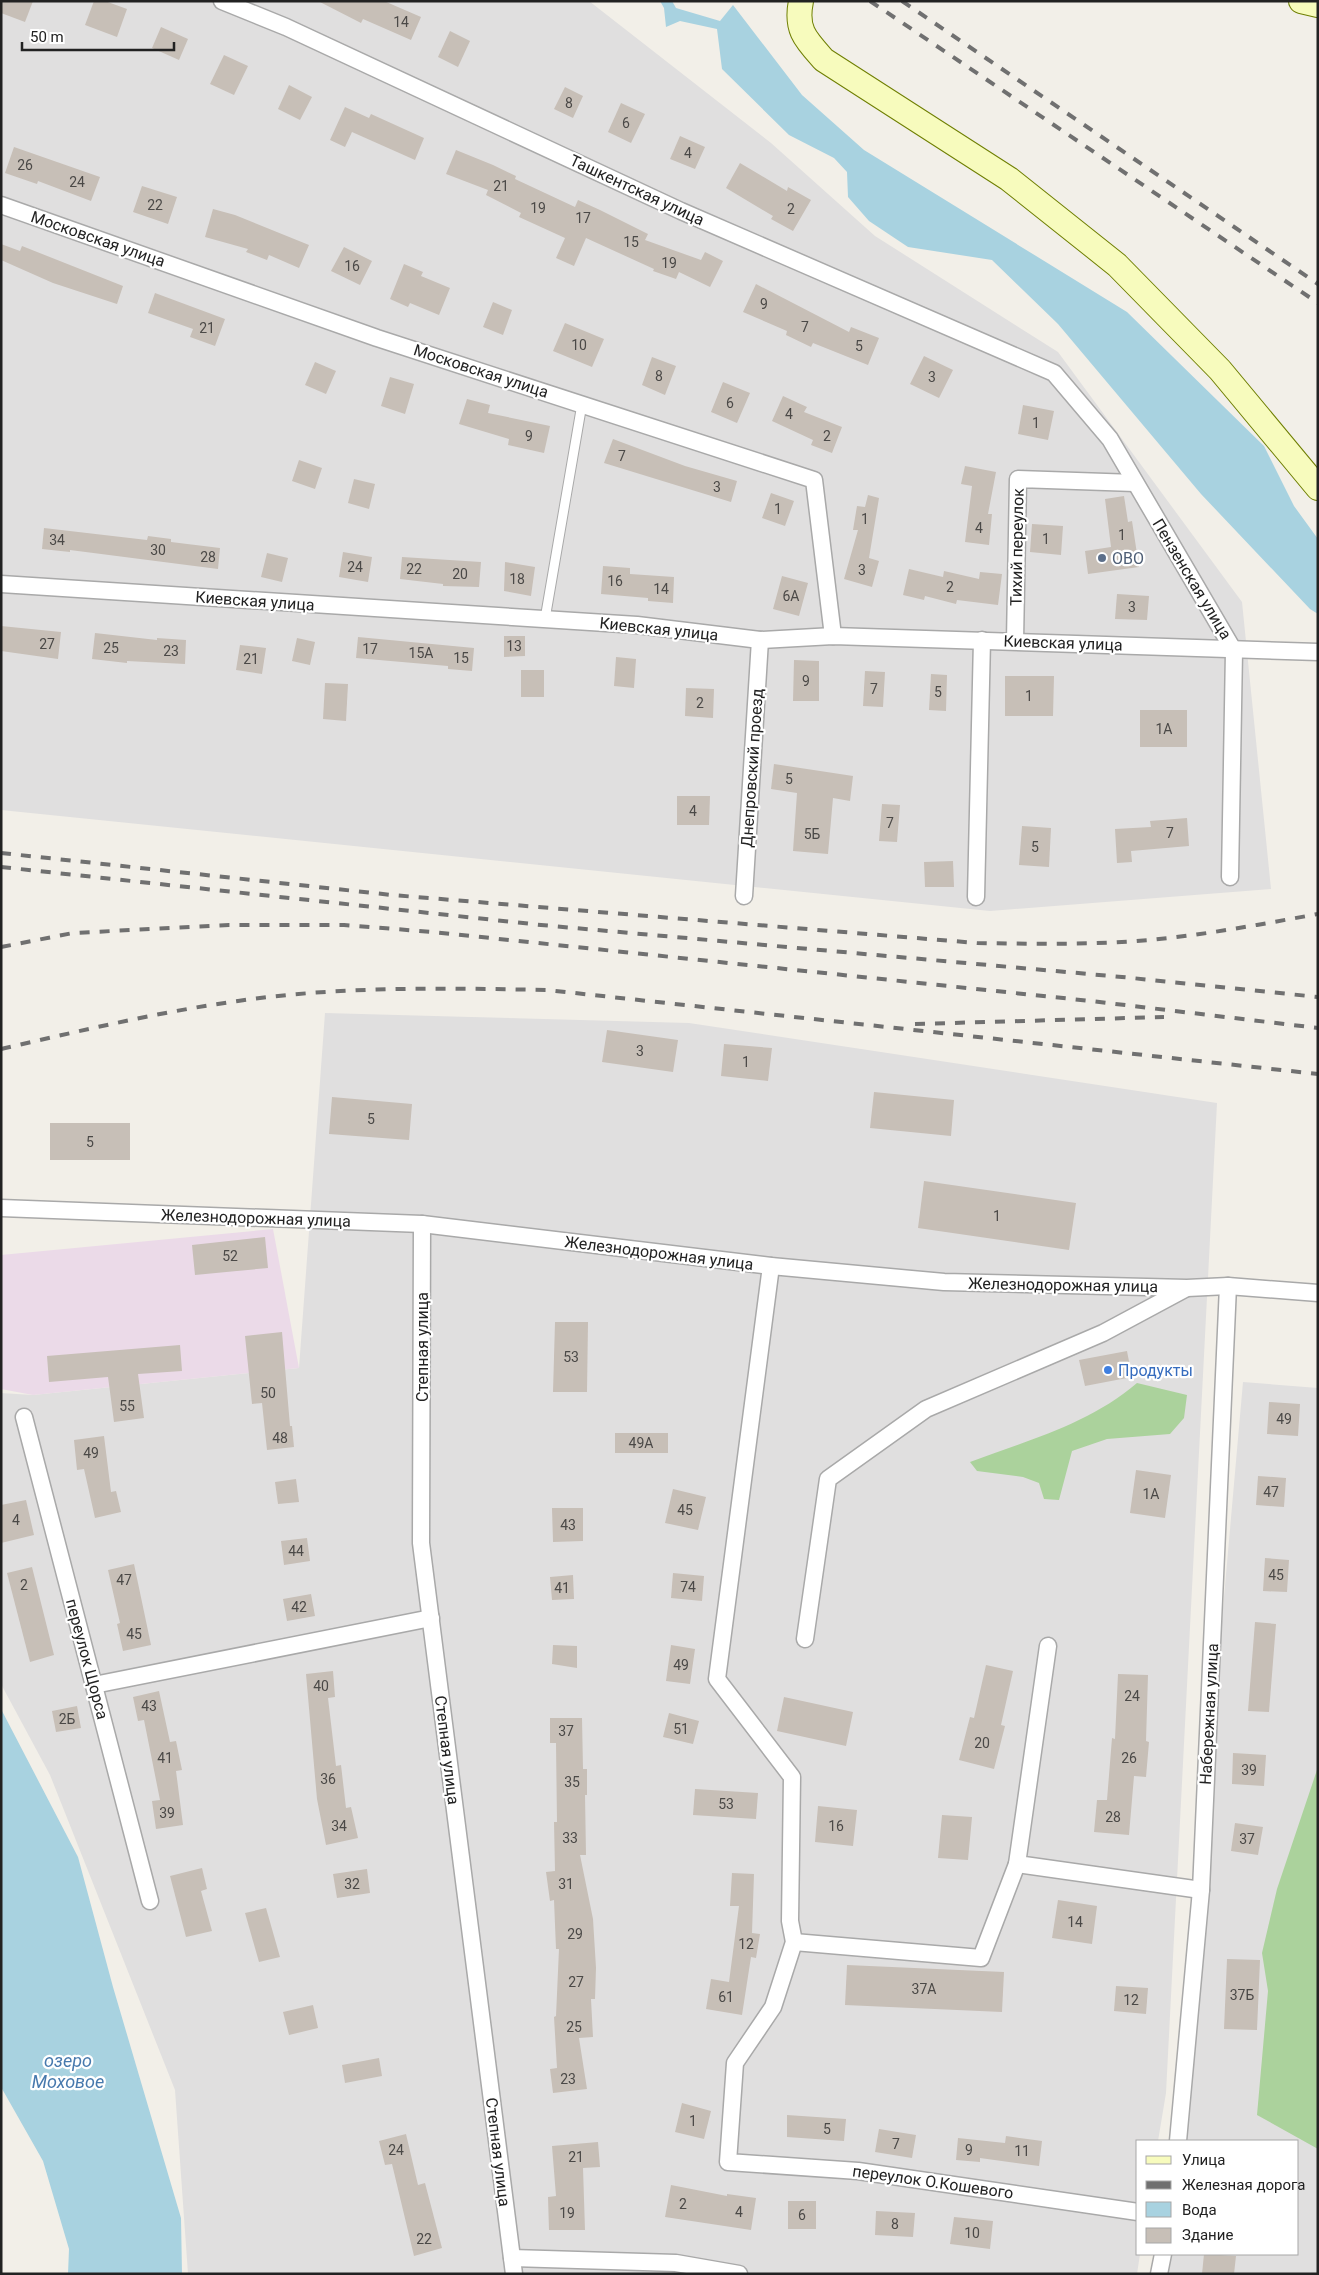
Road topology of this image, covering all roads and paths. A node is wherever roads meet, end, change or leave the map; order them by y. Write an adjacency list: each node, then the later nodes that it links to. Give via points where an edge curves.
1 (222, 1): 6 (street, Ташкентская улица, via 286,27 681,211)
2 (800, 1): 9 (main road, via 798,12 802,36 824,60 1009,179 1117,265 1220,370)
3 (1301, 1): 4 (main road)
4 (1318, 5)
5 (1, 204): 7 (street, Московская улица, via 377,338)
6 (1054, 373): 8 (street, Пензенская улица, via 1110,439)
7 (582, 404): 11 (lane); 12 (street, Московская улица, via 814,480)
8 (1135, 483): 15 (street, Тихий переулок, via 1018,479); 16 (street, Пензенская улица)
9 (1318, 488)
10 (1, 584): 11 (street, Киевская улица)
11 (544, 619): 13 (street, Киевская улица, via 637,624)
12 (833, 636): 13 (street, Киевская улица); 14 (street, Киевская улица)
13 (760, 640): 19 (street, Днепровский проезд)
14 (982, 640): 15 (street, Киевская улица); 20 (street)
15 (1015, 641): 16 (street, Киевская улица)
16 (1234, 650): 17 (street, Киевская улица); 18 (street, Пензенская улица)
17 (1318, 652)
18 (1230, 877)
19 (744, 896)
20 (976, 897)
21 (1, 1208): 22 (street, Железнодорожная улица)
22 (422, 1224): 23 (street, Железнодорожная улица); 28 (street, Степная улица, via 421,1543)
23 (771, 1266): 25 (street, Железнодорожная улица, via 944,1282); 35 (street, via 718,1679 792,1777 790,1921)
24 (1228, 1286): 25 (street, Железнодорожная улица); 26 (street, Железнодорожная улица); 33 (street, Набережная улица)
25 (1187, 1288): 29 (street, via 1104,1333 926,1408 828,1479)
26 (1318, 1293)
27 (24, 1416): 31 (street, переулок Щорса)
28 (431, 1618): 31 (street); 39 (street, Степная улица)
29 (805, 1638)
30 (1048, 1646): 32 (street)
31 (94, 1685): 34 (street, переулок Щорса)
32 (1017, 1864): 33 (street); 35 (street, via 981,1958)
33 (1201, 1890): 36 (street, Набережная улица)
34 (150, 1901)
35 (794, 1942): 37 (street, переулок О.Кошевого, via 773,2007 735,2063 728,2162 858,2171)
36 (1178, 2140)
37 (1136, 2212)
38 (1163, 2255): 41 (street)
39 (513, 2266): 40 (street, via 676,2263)
40 (738, 2274)
41 (1159, 2274)

